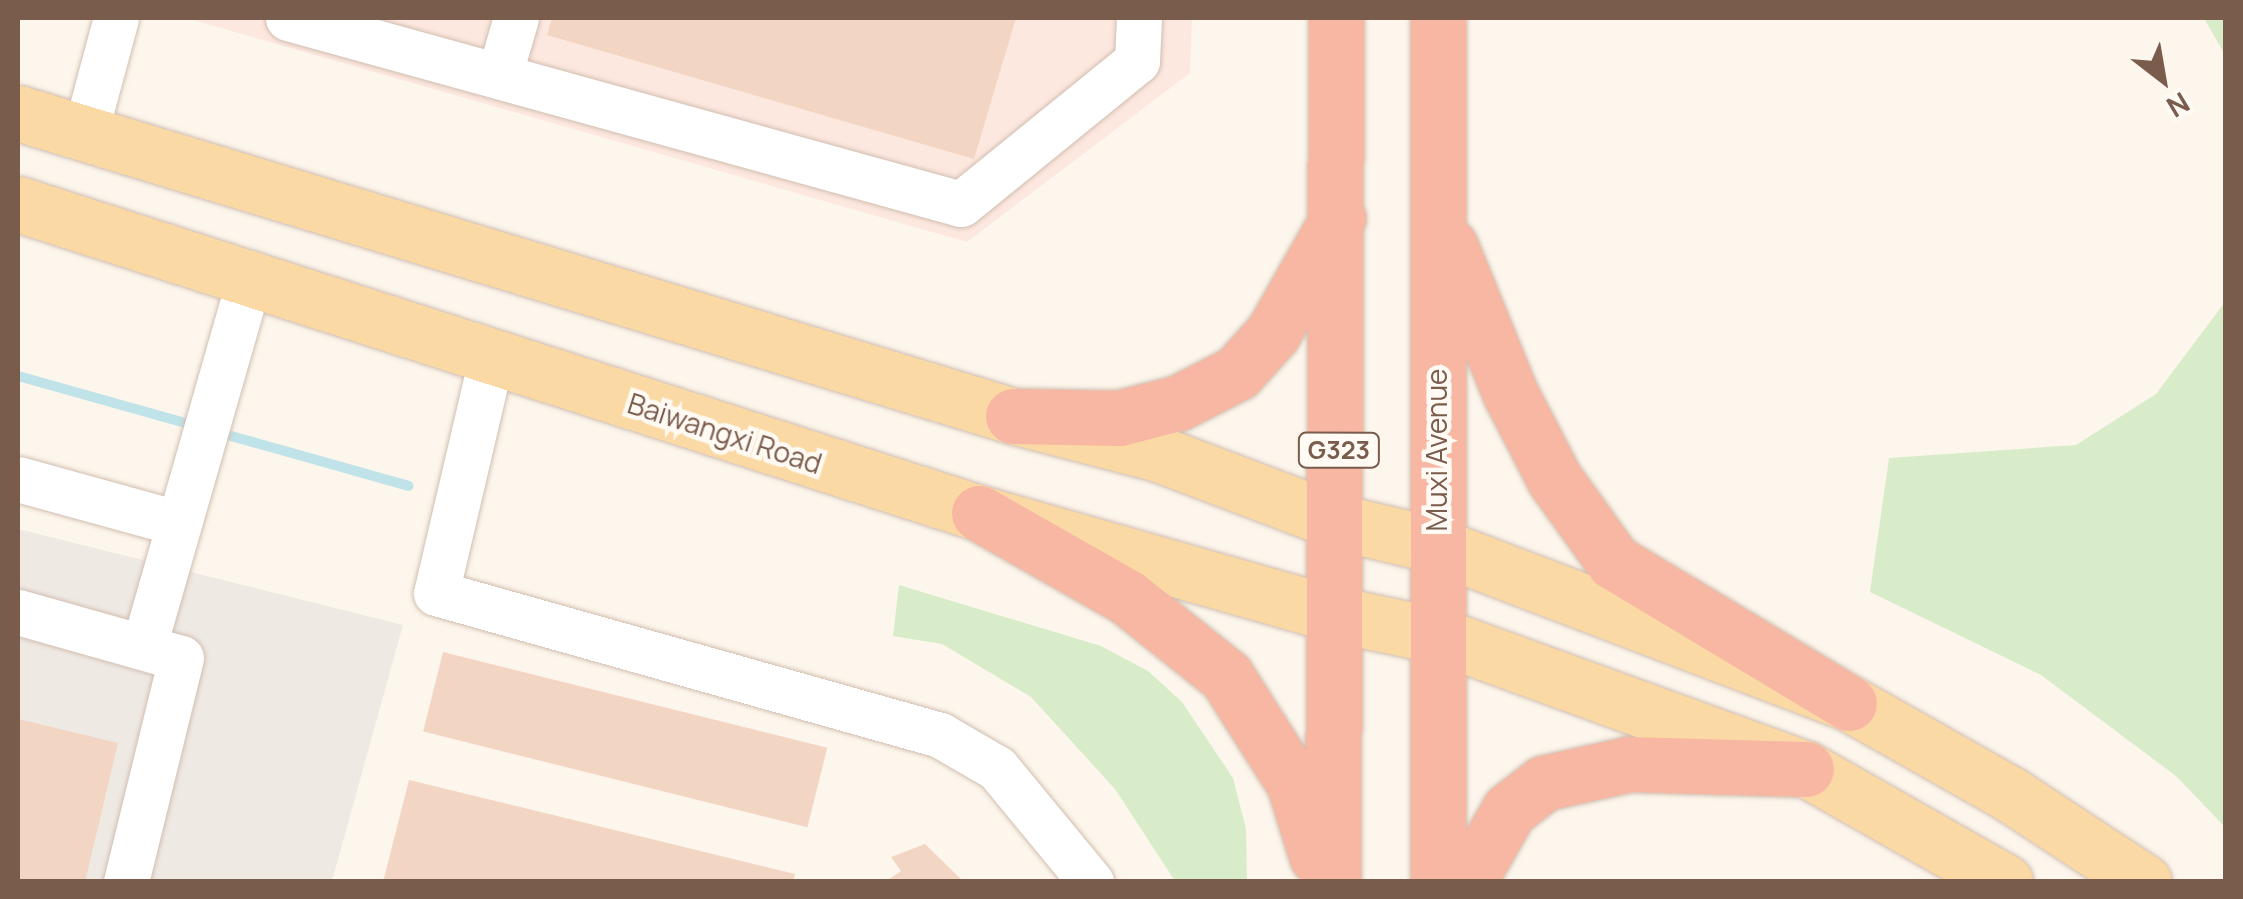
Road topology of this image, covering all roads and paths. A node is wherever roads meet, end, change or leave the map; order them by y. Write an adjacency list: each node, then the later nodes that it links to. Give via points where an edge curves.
1 (116, 18): 9 (lane)
2 (288, 18): 7 (lane)
3 (516, 18): 7 (lane)
4 (1139, 18): 7 (lane, via 1137,61 962,204)
5 (1336, 18): 12 (highway, G323)
6 (1438, 18): 11 (highway, Muxi Avenue)
7 (500, 76)
8 (18, 113): 9 (main road)
9 (85, 133): 15 (main road)
10 (18, 204): 13 (main road, Baiwangxi Road)
11 (1438, 211): 20 (highway, Muxi Avenue); 25 (highway, via 1510,392 1556,480 1614,562)
12 (1340, 215): 15 (highway, via 1273,332 1237,373 1178,403 1118,418); 18 (highway, G323)
13 (250, 280): 14 (main road, Baiwangxi Road); 19 (lane)
14 (490, 358): 17 (main road, Baiwangxi Road); 28 (lane, via 436,593 940,735 997,768)
15 (1013, 416): 18 (main road, via 1159,454)
16 (18, 479): 19 (lane)
17 (979, 513): 22 (main road, Baiwangxi Road); 29 (highway, via 1127,597 1226,676 1294,783)
18 (1338, 522): 20 (main road); 22 (highway, G323)
19 (178, 523): 24 (lane)
20 (1436, 546): 23 (highway, Muxi Avenue); 25 (main road)
21 (18, 612): 24 (lane)
22 (1334, 614): 23 (main road, Baiwangxi Road); 30 (highway, G323)
23 (1440, 636): 26 (main road, Baiwangxi Road); 31 (highway, Muxi Avenue)
24 (144, 646): 27 (lane, via 182,658)
25 (1849, 704): 34 (main road, via 2010,794)
26 (1806, 770): 32 (highway, via 1630,764 1544,782 1509,810); 33 (main road, Baiwangxi Road)
27 (126, 882)
28 (1091, 882)
29 (1323, 882)
30 (1333, 882)
31 (1438, 882)
32 (1468, 882)
33 (2004, 882)
34 (2144, 882)

